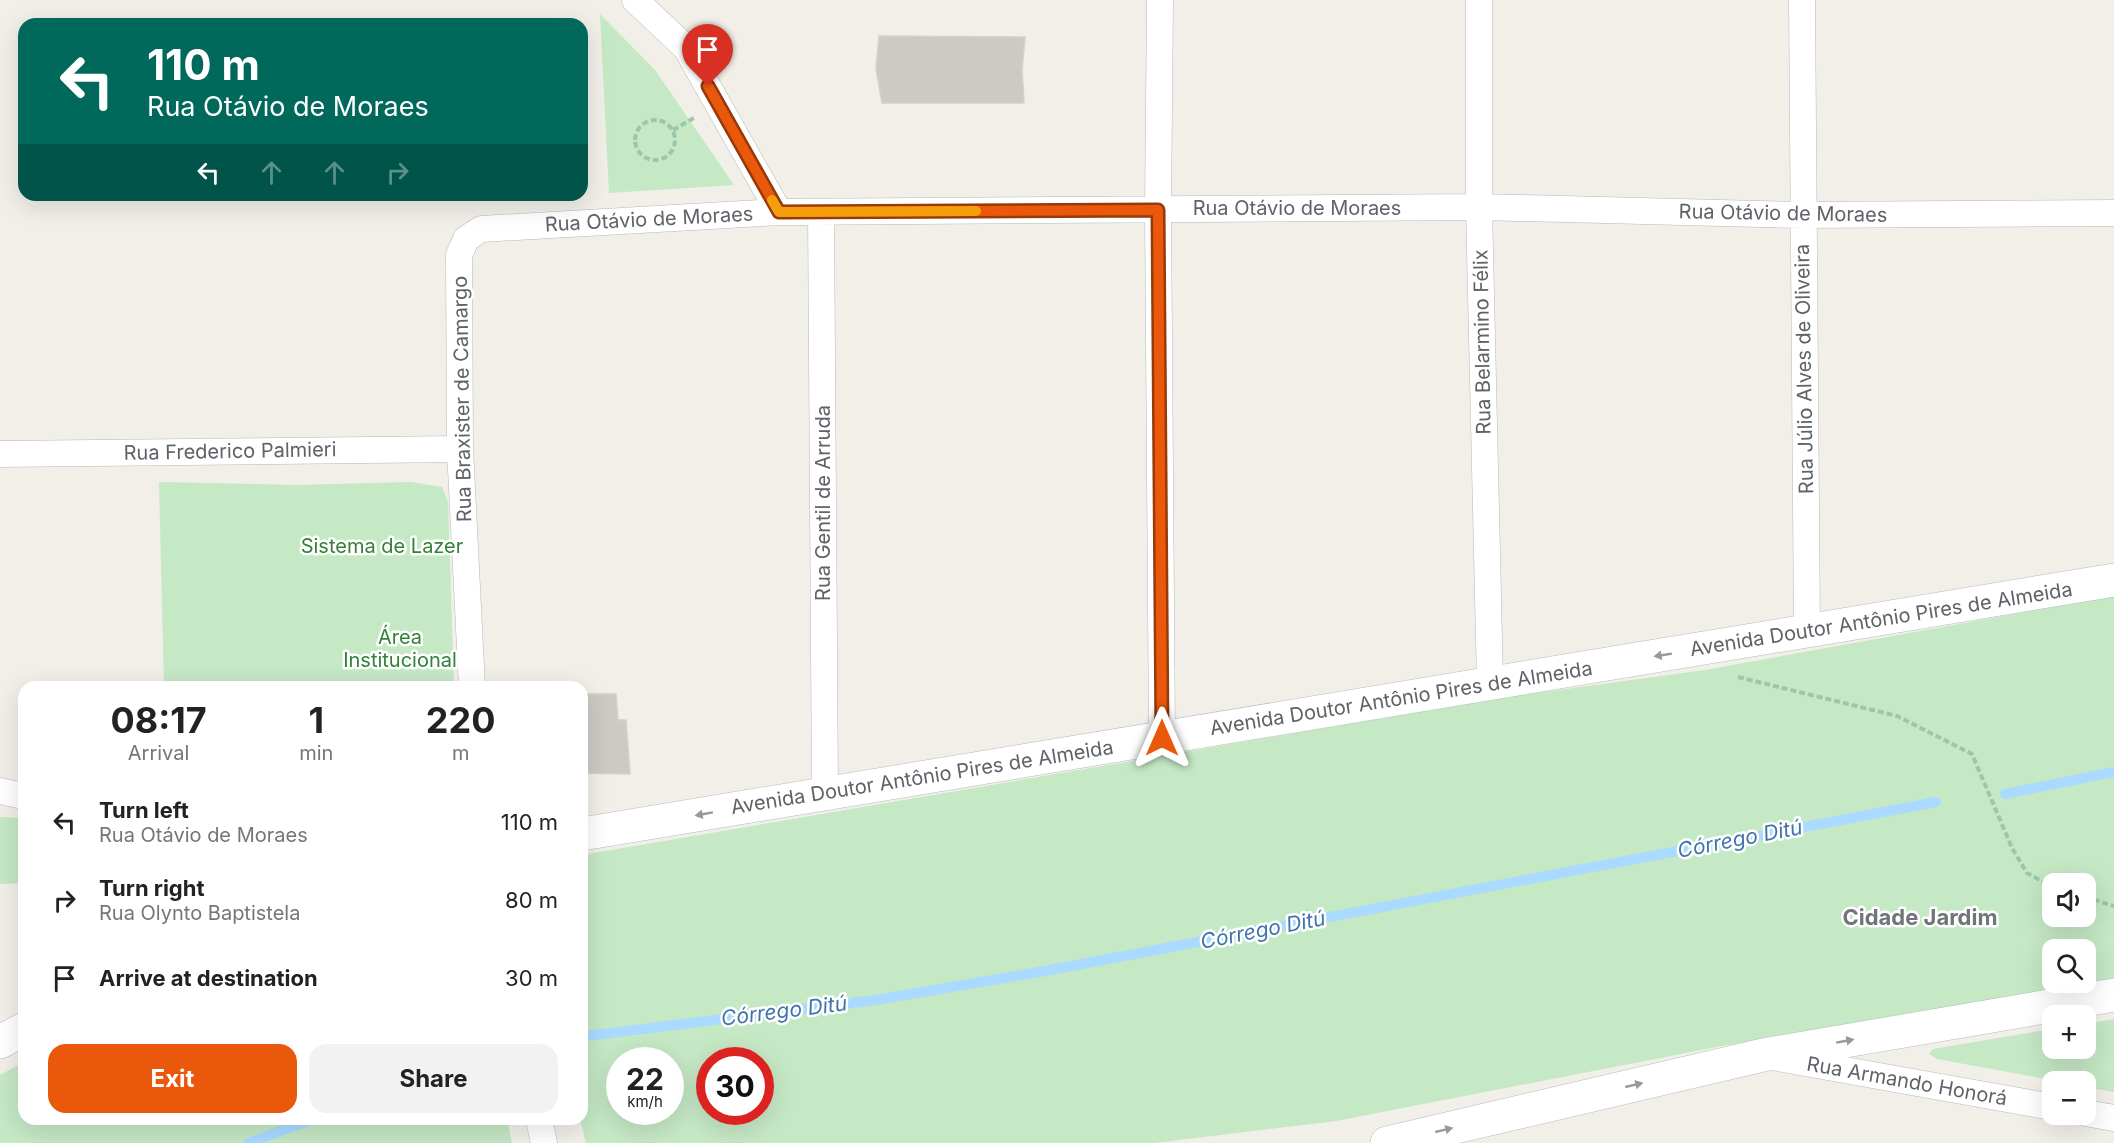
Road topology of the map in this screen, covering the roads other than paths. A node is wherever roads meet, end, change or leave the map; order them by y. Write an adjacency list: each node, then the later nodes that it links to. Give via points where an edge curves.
1 (635, 0): 7 (street, via 686,48)
2 (1160, 0): 6 (street)
3 (1479, 0): 5 (street, Rua Belarmino Félix)
4 (1802, 0): 10 (street, Rua Júlio Alves de Oliveira)
5 (1479, 207): 6 (street, Rua Otávio de Moraes); 10 (street, Rua Otávio de Moraes); 17 (street, Rua Belarmino Félix)
6 (1158, 210): 8 (street, Rua Otávio de Moraes); 18 (street)
7 (779, 212): 8 (street, Rua Otávio de Moraes); 11 (street, Rua Otávio de Moraes)
8 (821, 212): 20 (street, Rua Gentil de Arruda)
9 (2114, 213): 10 (street, Rua Otávio de Moraes)
10 (1802, 215): 15 (street, Rua Júlio Alves de Oliveira)
11 (481, 229): 12 (street, Rua Braxister de Camargo, via 466,239 459,255)
12 (460, 449): 13 (street, Rua Frederico Palmieri); 16 (street, Rua Braxister de Camargo)
13 (0, 454)
14 (2114, 580): 15 (main road, Avenida Doutor Antônio Pires de Almeida)
15 (1807, 631): 17 (main road, Avenida Doutor Antônio Pires de Almeida, one-way to 17)
16 (472, 681)
17 (1490, 683): 18 (main road, Avenida Doutor Antônio Pires de Almeida)
18 (1162, 738): 20 (main road, Avenida Doutor Antônio Pires de Almeida)
19 (0, 791): 21 (street)
20 (825, 794): 22 (main road, Avenida Doutor Antônio Pires de Almeida, one-way to 22)
21 (18, 795)
22 (588, 833)
23 (2114, 995): 26 (main road, one-way to 23)
24 (18, 1032): 25 (main road)
25 (0, 1042)
26 (1763, 1055): 27 (street, Rua Armando Honorá); 32 (main road, one-way to 26)
27 (2042, 1105)
28 (2096, 1115): 29 (street)
29 (2114, 1118)
30 (540, 1125): 31 (street)
31 (544, 1143)
32 (1387, 1143)

